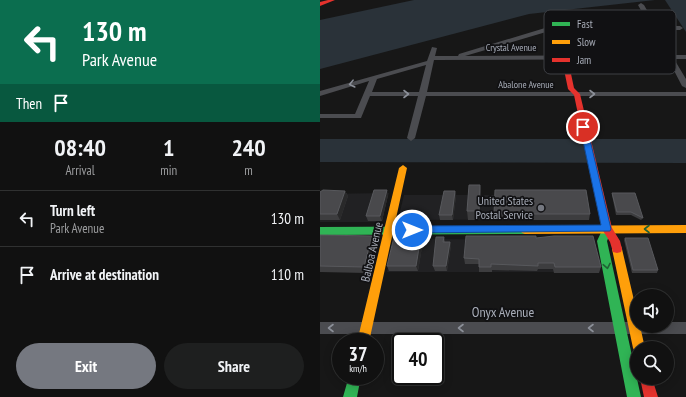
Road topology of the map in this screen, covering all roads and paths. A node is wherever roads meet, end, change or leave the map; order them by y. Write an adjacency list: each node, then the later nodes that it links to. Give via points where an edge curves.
1 (333, 0): 2 (street)
2 (320, 4)
3 (640, 5): 4 (street)
4 (643, 10)
5 (676, 28): 6 (street)
6 (680, 28)
7 (544, 30): 10 (street)
8 (434, 48): 11 (street)
9 (544, 57): 10 (street, Crystal Avenue)
10 (455, 58): 11 (street, Crystal Avenue)
11 (431, 60): 14 (street, Crystal Avenue); 18 (street)
12 (676, 68): 15 (street)
13 (570, 74): 19 (street, via 570,89)
14 (374, 78): 16 (street, Crystal Avenue, one-way to 16); 17 (street)
15 (686, 86)
16 (320, 94)
17 (367, 94): 18 (street, Abalone Avenue, one-way to 18); 21 (street, via 358,116)
18 (422, 94): 19 (street, Abalone Avenue); 22 (street)
19 (577, 94): 20 (street, Abalone Avenue, one-way to 20); 24 (street)
20 (686, 94)
21 (320, 116)
22 (412, 138)
23 (403, 168): 27 (street, Balboa Avenue)
24 (606, 229): 25 (street, one-way to 24); 27 (street); 28 (street, via 615,241); 31 (street, one-way to 31, via 602,241)
25 (686, 229)
26 (320, 230): 27 (street)
27 (389, 230): 30 (street, Balboa Avenue)
28 (630, 310)
29 (320, 328): 30 (street, Onyx Avenue, one-way to 29)
30 (366, 328): 31 (street, Onyx Avenue, one-way to 30); 35 (street, Balboa Avenue)
31 (620, 328): 32 (street, Onyx Avenue); 39 (street)
32 (630, 328)
33 (674, 328): 34 (street, Onyx Avenue)
34 (686, 328)
35 (365, 333)
36 (353, 385): 38 (street)
37 (648, 385): 40 (street)
38 (350, 397)
39 (634, 397)
40 (651, 397)

